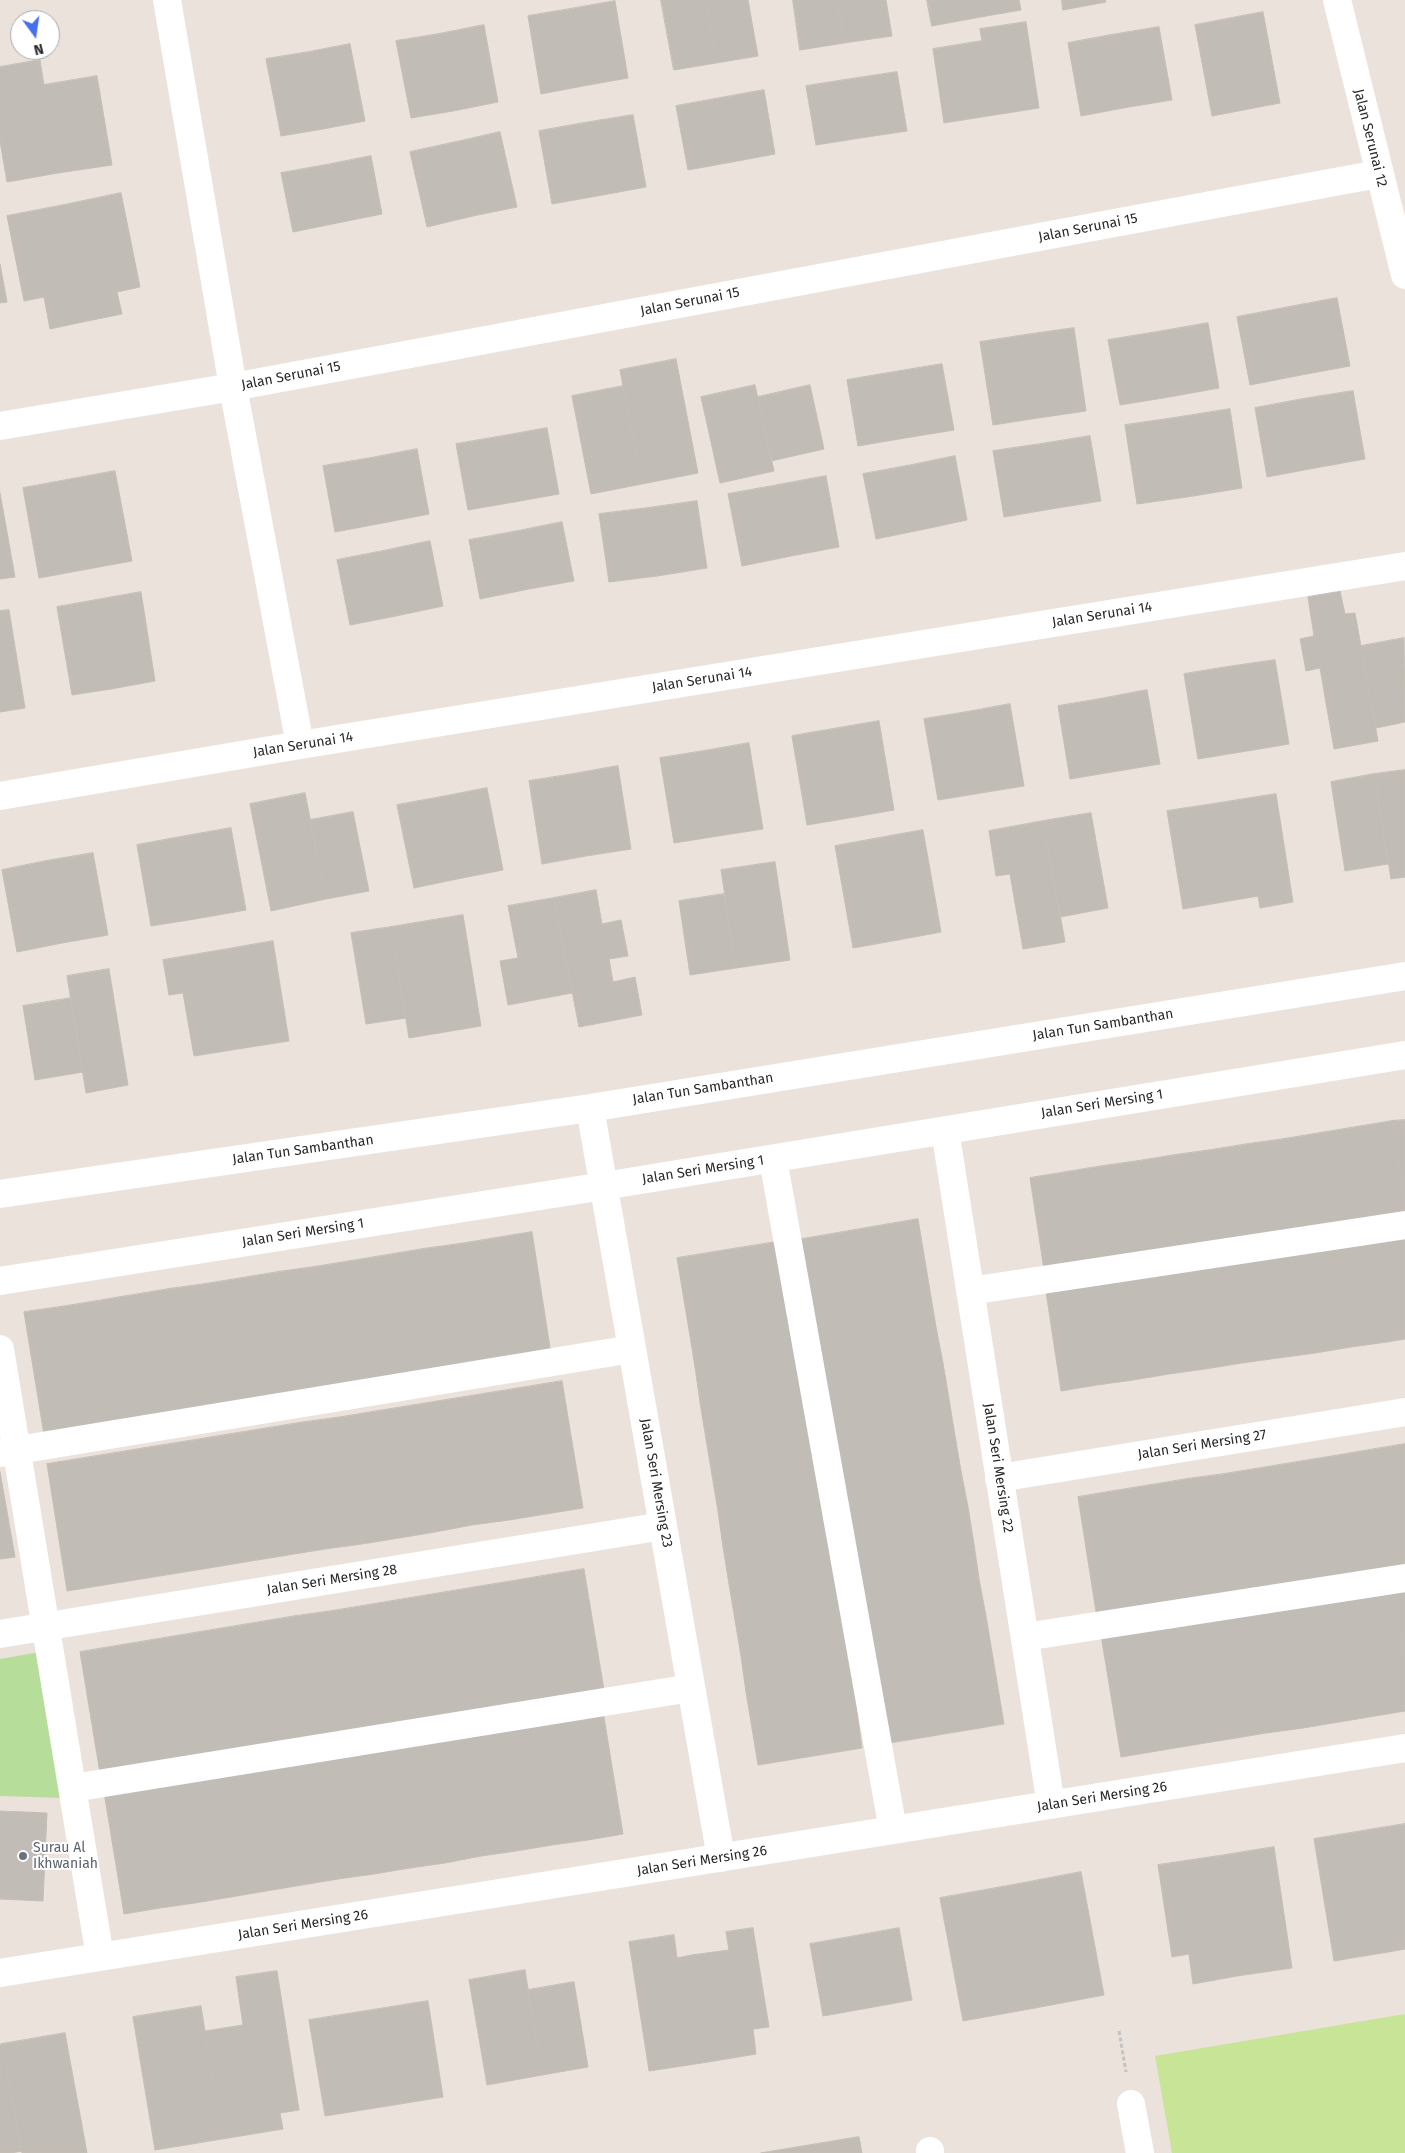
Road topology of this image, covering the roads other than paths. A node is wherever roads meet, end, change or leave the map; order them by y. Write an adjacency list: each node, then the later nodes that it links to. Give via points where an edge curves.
1 (167, 0): 5 (street)
2 (1337, 0): 3 (street, Jalan Serunai 12)
3 (1378, 174): 4 (street, Jalan Serunai 12); 5 (street, Jalan Serunai 15)
4 (1405, 275)
5 (233, 386): 6 (street, Jalan Serunai 15); 8 (street)
6 (0, 426)
7 (1405, 566): 8 (street, Jalan Serunai 14)
8 (300, 745): 9 (street, Jalan Serunai 14)
9 (0, 796)
10 (1405, 976): 12 (street, Jalan Tun Sambanthan)
11 (1405, 1055): 13 (street, Jalan Seri Mersing 1)
12 (590, 1108): 15 (street, Jalan Seri Mersing 23); 16 (street, Jalan Tun Sambanthan)
13 (945, 1130): 14 (street, Jalan Seri Mersing 1); 19 (street, Jalan Seri Mersing 22)
14 (773, 1159): 15 (street, Jalan Seri Mersing 1); 34 (street)
15 (604, 1186): 18 (street, Jalan Seri Mersing 1); 21 (street, Jalan Seri Mersing 23)
16 (0, 1194)
17 (1405, 1225): 19 (street)
18 (0, 1281)
19 (970, 1291): 24 (street, Jalan Seri Mersing 22)
20 (0, 1349): 23 (street)
21 (632, 1349): 23 (street); 25 (street, Jalan Seri Mersing 23)
22 (1405, 1412): 24 (street, Jalan Seri Mersing 27)
23 (8, 1452): 27 (street)
24 (1000, 1478): 29 (street, Jalan Seri Mersing 22)
25 (663, 1526): 27 (street, Jalan Seri Mersing 28); 30 (street, Jalan Seri Mersing 23)
26 (1405, 1578): 29 (street)
27 (46, 1626): 28 (street, Jalan Seri Mersing 28); 32 (street)
28 (0, 1634)
29 (1025, 1637): 33 (street, Jalan Seri Mersing 22)
30 (691, 1688): 32 (street); 35 (street, Jalan Seri Mersing 23)
31 (1405, 1748): 33 (street, Jalan Seri Mersing 26)
32 (72, 1788): 36 (street)
33 (1051, 1805): 34 (street, Jalan Seri Mersing 26)
34 (893, 1830): 35 (street, Jalan Seri Mersing 26)
35 (721, 1858): 36 (street, Jalan Seri Mersing 26)
36 (100, 1957): 37 (street, Jalan Seri Mersing 26)
37 (0, 1973)
38 (1131, 2104): 39 (street)
39 (1140, 2153)

